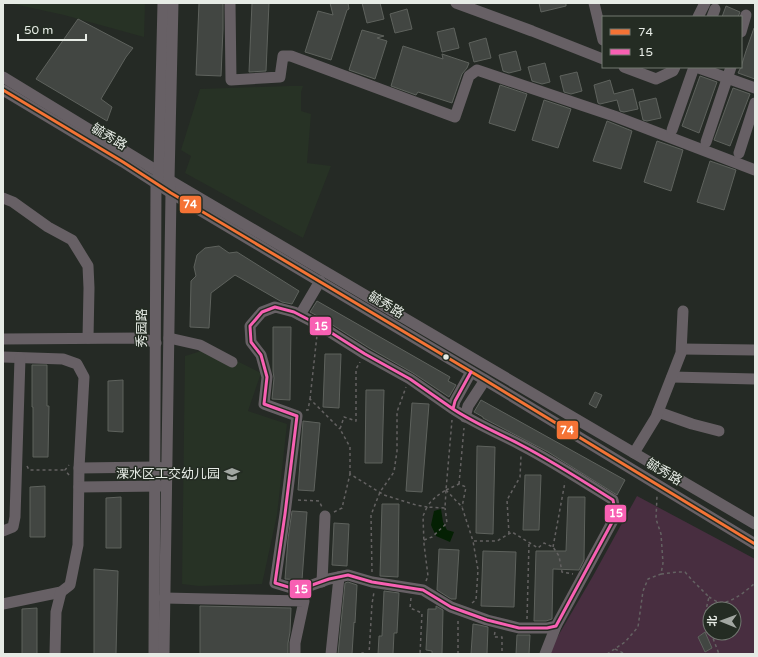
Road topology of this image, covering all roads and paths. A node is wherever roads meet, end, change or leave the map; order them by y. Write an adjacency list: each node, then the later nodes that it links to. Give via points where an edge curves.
1 (163, 3): 27 (street, 秀园路)
2 (173, 3): 28 (street, 秀园路)
3 (230, 3): 26 (street, via 231,80 280,76 283,56 291,56 455,117 469,76 477,70 614,116)
4 (456, 3): 12 (street)
5 (594, 3): 10 (street)
6 (710, 10): 8 (street)
7 (746, 15): 9 (street)
8 (700, 16)
9 (742, 29)
10 (602, 37)
11 (602, 47): 12 (street)
12 (600, 58)
13 (627, 68): 14 (street, via 656,79)
14 (674, 68)
15 (695, 68): 23 (street)
16 (698, 68): 19 (street)
17 (730, 68): 19 (street)
18 (3, 78): 27 (street, 毓秀路)
19 (727, 78): 20 (street); 24 (street)
20 (755, 88)
21 (3, 90): 27 (street, 毓秀路)
22 (755, 103): 25 (street)
23 (672, 130)
24 (706, 142)
25 (739, 153)
26 (755, 170)
27 (157, 177): 28 (street, 毓秀路); 29 (street, 毓秀路); 38 (street, 秀园路)
28 (169, 180): 29 (street, 秀园路); 58 (street, 毓秀路)
29 (172, 193): 31 (street, 毓秀路); 36 (street, 秀园路)
30 (3, 198): 35 (street, via 72,240 88,266)
31 (320, 281): 33 (street); 45 (street, 毓秀路)
32 (683, 311): 39 (street)
33 (300, 315): 34 (street); 52 (street, via 275,307 262,312 250,326 251,342 261,355 267,377 264,404)
34 (319, 325): 41 (street); 50 (path)
35 (88, 338): 37 (street); 38 (street, via 141,338)
36 (169, 338): 44 (street, via 200,345); 61 (street, 秀园路)
37 (3, 340)
38 (156, 343): 61 (street, 秀园路)
39 (682, 349): 40 (street); 46 (street)
40 (755, 350)
41 (365, 354): 47 (street); 55 (path, via 356,369 356,421 344,418)
42 (3, 357): 43 (street)
43 (20, 358): 59 (street); 60 (street, via 63,359 77,364 84,377)
44 (232, 362)
45 (471, 372): 49 (street, 毓秀路); 51 (street)
46 (672, 377): 48 (street); 53 (street)
47 (410, 379): 51 (street); 70 (path, via 397,412 394,472)
48 (755, 379)
49 (485, 380): 54 (street, via 468,406); 67 (street, 毓秀路)
50 (310, 399): 52 (path, via 308,410); 55 (path)
51 (453, 408): 54 (street); 69 (path)
52 (288, 412): 71 (street, via 297,416)
53 (658, 412): 56 (street); 58 (street)
54 (465, 416): 57 (street); 65 (path)
55 (340, 429): 64 (path, via 350,447)
56 (719, 431)
57 (522, 445): 63 (street); 78 (path, via 520,478 508,500)
58 (634, 453): 76 (street, 毓秀路)
59 (17, 458): 62 (path, via 23,459 29,470); 77 (street, via 15,517 13,527)
60 (79, 468): 61 (street); 68 (street)
61 (161, 468): 66 (street, 秀园路)
62 (65, 470)
63 (567, 471): 83 (path); 86 (street, via 613,500 616,516)
64 (350, 474): 70 (path); 75 (path, via 342,508)
65 (459, 484): 69 (path); 74 (path, via 466,487)
66 (161, 486): 68 (street); 93 (street, 秀园路); 103 (street, 秀园路)
67 (660, 486): 82 (street, 毓秀路); 84 (path, via 656,519 661,534)
68 (79, 487): 91 (street, via 78,545 70,585)
69 (446, 490): 72 (path, via 435,496); 73 (path); 74 (path)
70 (380, 492): 72 (path); 88 (path, via 371,515)
71 (286, 500): 75 (path, via 319,501); 87 (street, via 275,583 298,590)
72 (427, 507): 73 (path); 79 (path, via 423,516)
73 (445, 508): 79 (path, via 447,523 432,538)
74 (462, 508): 80 (path)
75 (325, 516): 87 (street)
76 (755, 524)
77 (3, 531)
78 (509, 534): 80 (path, via 497,541); 81 (path, via 512,532)
79 (424, 540): 90 (path, via 428,576)
80 (473, 541): 96 (path, via 478,570 476,600)
81 (529, 542): 83 (path, via 538,548 544,543); 99 (path, via 528,617)
82 (755, 544)
83 (554, 547): 86 (path, via 559,556 562,572)
84 (661, 574): 92 (path, via 685,572); 101 (path, via 648,579 643,591 638,627)
85 (339, 577): 87 (street); 88 (street, via 348,576); 106 (street)
86 (583, 577): 98 (street)
87 (322, 582)
88 (374, 582): 90 (street); 107 (path, via 369,654)
89 (755, 583): 92 (path, via 729,601 718,602)
90 (418, 589): 96 (street); 108 (path, via 410,608 422,613)
91 (61, 592): 95 (street); 102 (street, via 56,612)
92 (709, 597): 94 (path)
93 (164, 598): 104 (street, 秀园路); 105 (street, via 304,601)
94 (708, 601)
95 (3, 604)
96 (460, 610): 97 (street); 109 (path)
97 (497, 623): 99 (street); 110 (path, via 494,637 502,637)
98 (556, 626): 99 (street); 111 (street)
99 (524, 628)
100 (714, 641): 114 (path)
101 (615, 649): 112 (path); 113 (path)
102 (55, 654)
103 (154, 654)
104 (164, 654)
105 (295, 654)
106 (331, 654)
107 (362, 654)
108 (420, 654)
109 (458, 654)
110 (502, 654)
111 (545, 654)
112 (607, 654)
113 (625, 654)
114 (719, 654)

